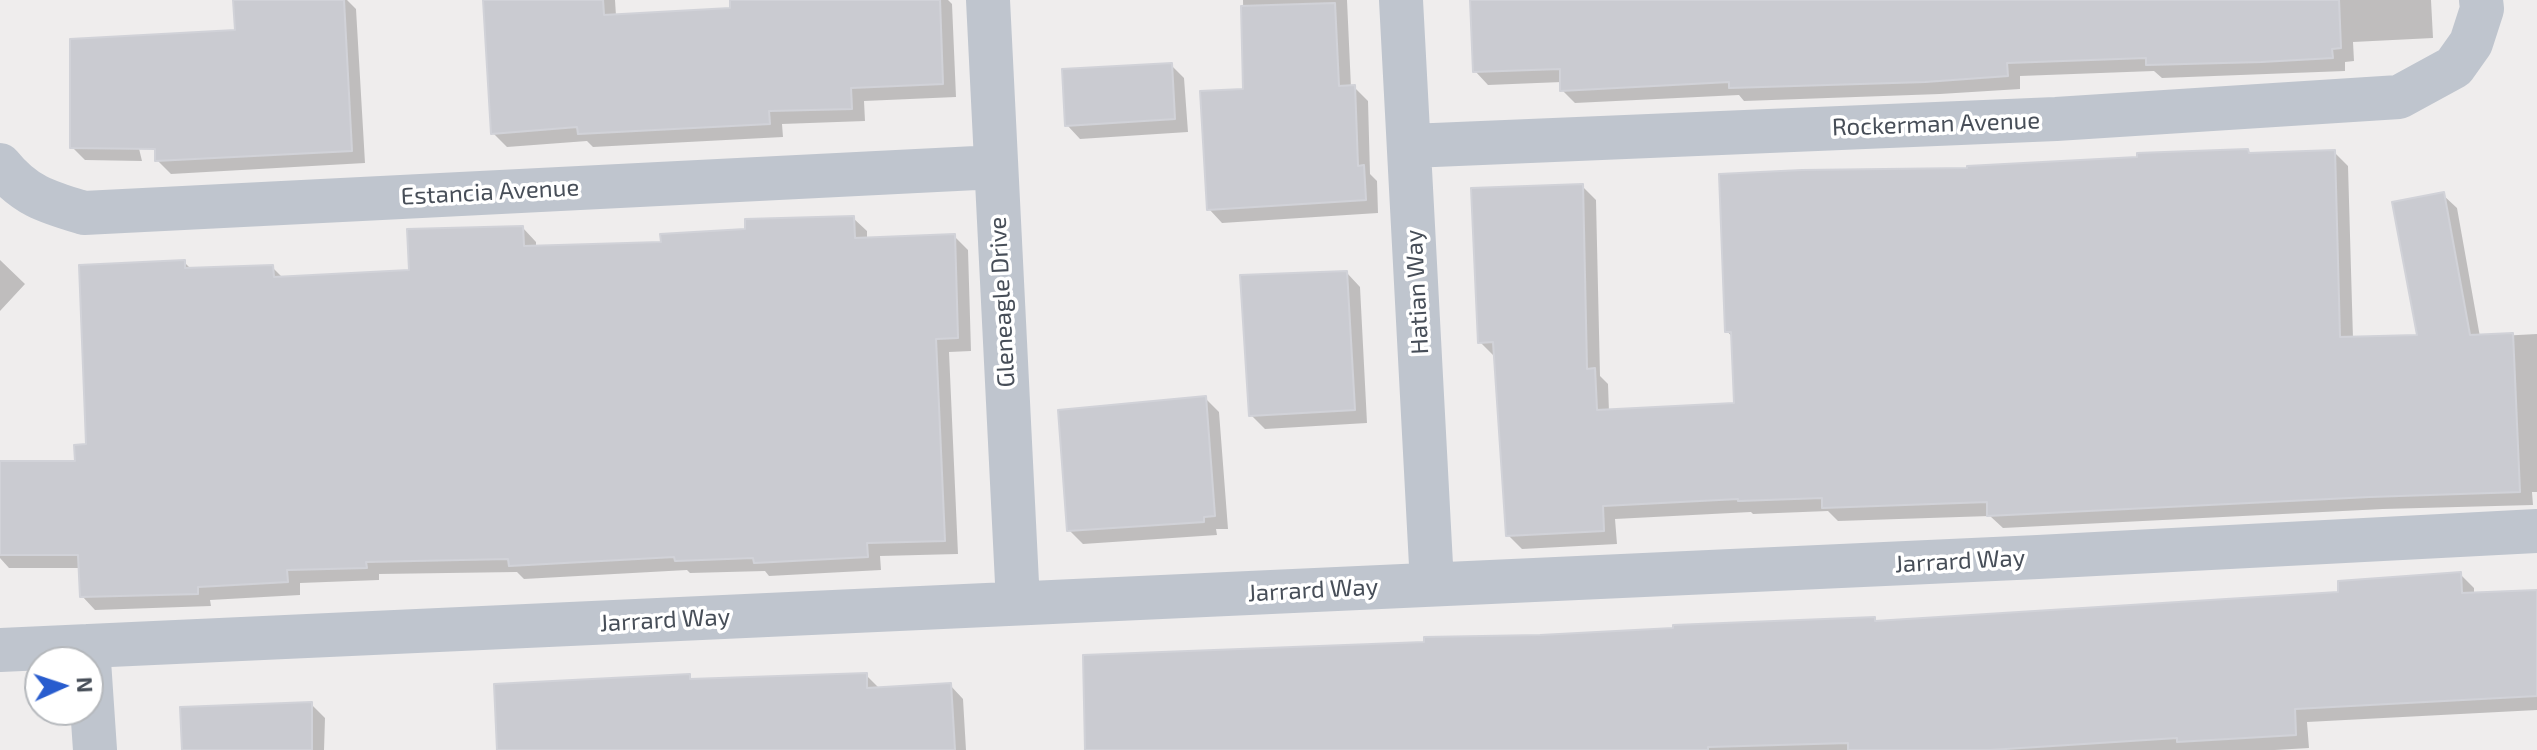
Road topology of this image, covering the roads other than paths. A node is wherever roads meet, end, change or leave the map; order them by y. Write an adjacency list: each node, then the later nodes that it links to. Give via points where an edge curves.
1 (988, 0): 6 (street, Gleneagle Drive)
2 (1401, 0): 4 (street, Hatian Way)
3 (2481, 0): 4 (street, Rockerman Avenue, via 2471,43 2454,67 2399,97 2056,119)
4 (1410, 146): 8 (street, Hatian Way)
5 (0, 165): 6 (street, Estancia Avenue, via 42,201 84,213)
6 (996, 167): 9 (street, Gleneagle Drive)
7 (2537, 531): 8 (street, Jarrard Way)
8 (1432, 584): 9 (street, Jarrard Way)
9 (1018, 603): 10 (street, Jarrard Way)
10 (88, 646)
11 (24, 649): 12 (street, Jarrard Way)
12 (0, 650)
13 (93, 726): 14 (street)
14 (95, 750)

